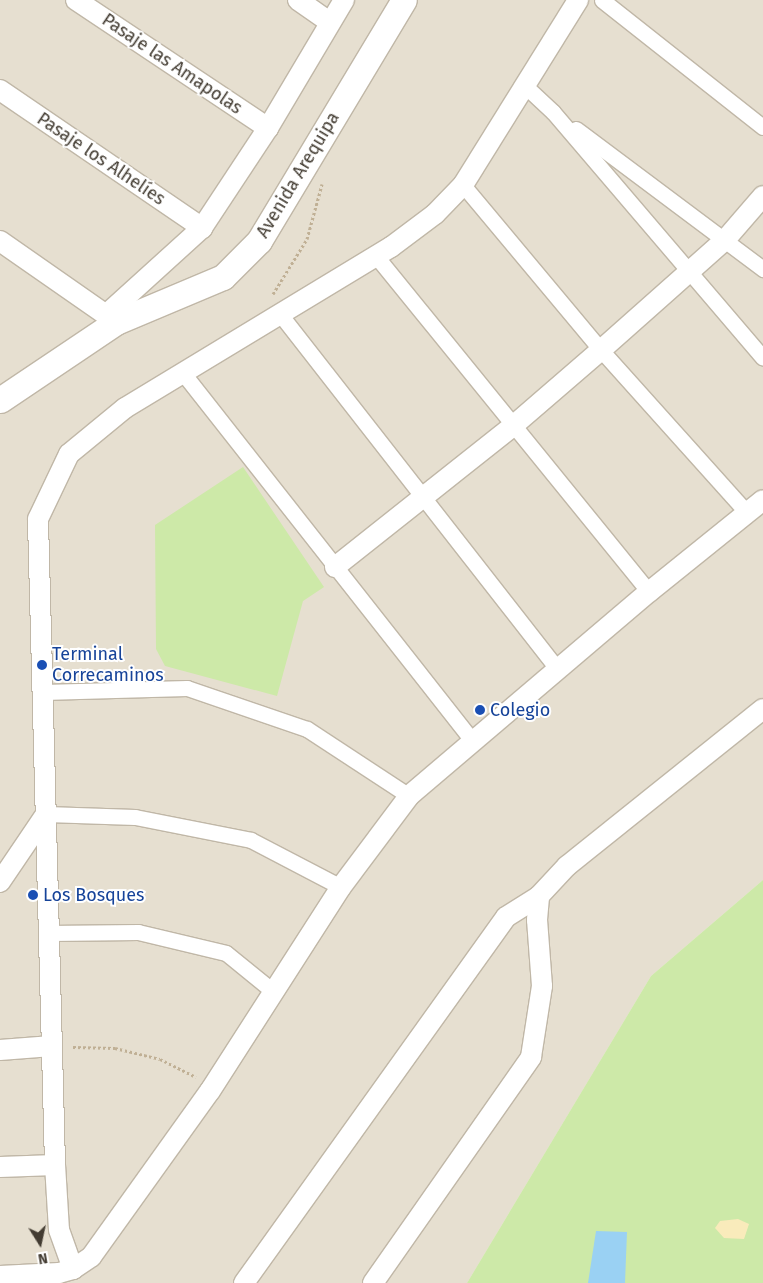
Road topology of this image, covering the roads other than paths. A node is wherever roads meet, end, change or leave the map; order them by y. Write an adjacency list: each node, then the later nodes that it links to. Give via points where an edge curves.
1 (76, 0): 12 (street, Pasaje las Amapolas)
2 (298, 0): 7 (street)
3 (344, 0): 7 (street)
4 (404, 0): 22 (street, Avenida Arequipa, via 259,242 223,277)
5 (578, 0): 8 (street)
6 (602, 0): 11 (street)
7 (330, 22): 12 (street)
8 (523, 84): 10 (street); 13 (street)
9 (0, 90): 15 (street, Pasaje los Alhelíes)
10 (553, 112): 16 (street); 20 (street)
11 (763, 127)
12 (268, 128): 15 (street)
13 (463, 184): 18 (street, via 435,214); 23 (street)
14 (763, 196): 16 (street)
15 (202, 228): 22 (street)
16 (725, 240): 19 (street); 20 (street)
17 (0, 241): 22 (street)
18 (376, 256): 21 (street); 27 (street)
19 (763, 269)
20 (691, 270): 23 (street); 24 (street)
21 (273, 307): 25 (street); 28 (street)
22 (111, 318): 26 (street, Avenida Arequipa)
23 (601, 350): 27 (street); 30 (street)
24 (763, 358)
25 (182, 373): 31 (street); 34 (street, via 125,408 69,454 38,519)
26 (2, 395)
27 (514, 425): 28 (street); 32 (street)
28 (423, 497): 31 (street); 33 (street)
29 (763, 500): 30 (street)
30 (747, 513): 32 (street)
31 (335, 567): 36 (street)
32 (649, 592): 33 (street)
33 (558, 670): 36 (street)
34 (43, 692): 37 (street, via 187,688 307,729); 38 (street)
35 (763, 709): 41 (street, via 567,866)
36 (473, 742): 37 (street)
37 (409, 796): 40 (street)
38 (46, 814): 39 (street); 40 (street, via 135,817 251,840); 42 (street)
39 (0, 882)
40 (341, 887): 43 (street)
41 (539, 896): 50 (street, via 506,917); 51 (street, via 537,920 542,986 531,1057)
42 (49, 933): 43 (street, via 138,932 226,953); 44 (street)
43 (274, 992): 48 (street, via 210,1091 91,1257)
44 (52, 1046): 45 (street); 46 (street)
45 (0, 1050)
46 (55, 1165): 47 (street); 48 (street, via 59,1230)
47 (0, 1167)
48 (73, 1269): 49 (street)
49 (0, 1276)
50 (244, 1283)
51 (373, 1283)

